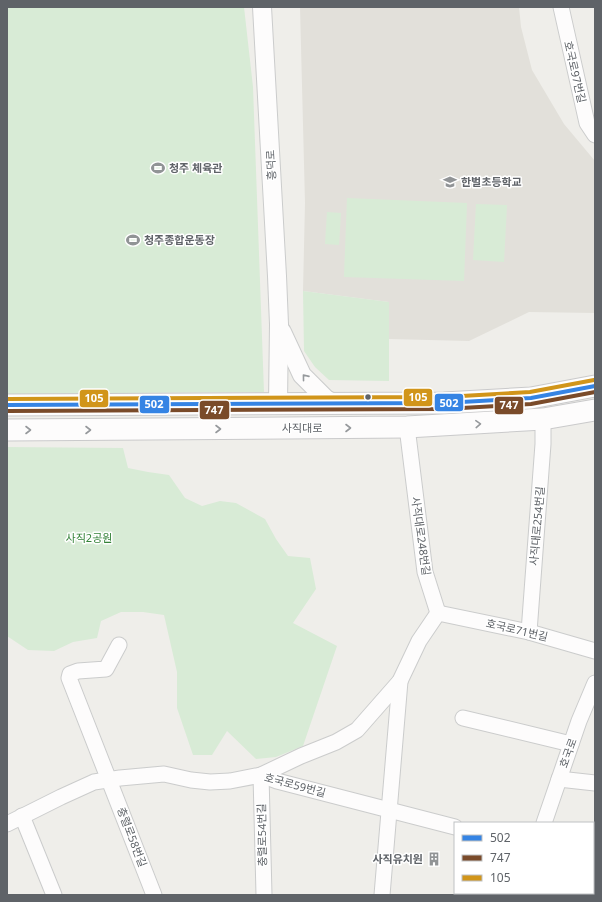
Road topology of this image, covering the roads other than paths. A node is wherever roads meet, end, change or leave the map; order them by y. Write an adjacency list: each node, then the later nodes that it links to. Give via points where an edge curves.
1 (262, 7): 4 (street, 흥덕로)
2 (561, 7): 3 (street, 호국로97번길, via 587,123)
3 (595, 135)
4 (279, 324): 6 (street, one-way to 4, via 302,375); 7 (street)
5 (595, 386): 6 (main road, via 531,398 444,403)
6 (333, 403): 7 (main road)
7 (278, 404): 8 (main road)
8 (7, 405)
9 (595, 410): 10 (main road, 사직대로)
10 (543, 419): 11 (main road, 사직대로, one-way to 10); 14 (street, 사직대로254번길)
11 (407, 427): 12 (main road, 사직대로, one-way to 11); 13 (street, 사직대로248번길, via 425,572)
12 (7, 430)
13 (438, 613): 14 (street, 호국로71번길); 17 (street, via 419,641)
14 (529, 632): 16 (street, 호국로71번길)
15 (119, 645): 23 (street, via 106,669 78,671 70,674 69,678)
16 (595, 651)
17 (400, 681): 21 (street, via 358,730); 25 (street)
18 (595, 683): 20 (street, 호국로)
19 (463, 718): 20 (street)
20 (571, 744): 22 (street, 호국로)
21 (261, 775): 23 (street, 호국로59번길, via 210,782 164,774); 25 (street, 호국로59번길); 32 (street, 충렬로54번길)
22 (559, 779): 24 (street); 27 (street, 호국로)
23 (109, 780): 26 (street, 호국로59번길, via 94,782); 31 (street, 충렬로58번길)
24 (595, 783)
25 (388, 810): 29 (street, 호국로59번길); 33 (street)
26 (22, 816): 28 (street, 호국로59번길); 30 (street)
27 (544, 822)
28 (7, 824)
29 (454, 827)
30 (54, 895)
31 (154, 895)
32 (264, 895)
33 (382, 895)

